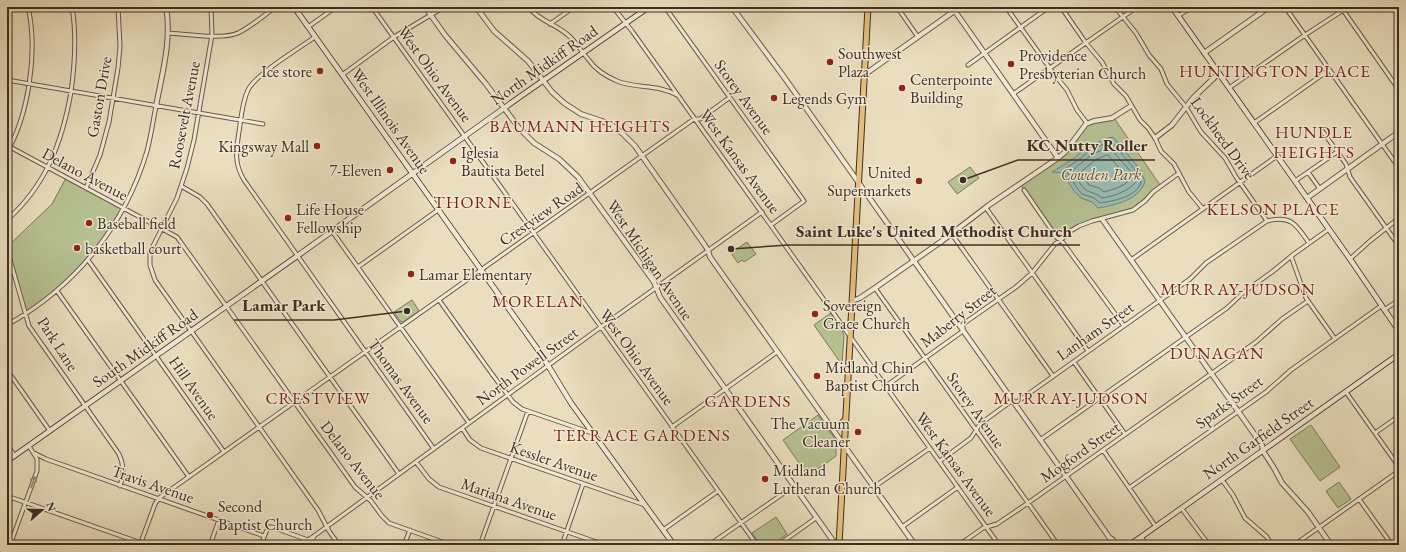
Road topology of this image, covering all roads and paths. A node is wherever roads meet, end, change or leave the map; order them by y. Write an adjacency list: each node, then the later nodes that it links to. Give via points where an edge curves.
1 (28, 7): 61 (street, via 33,42)
2 (72, 7): 64 (street, via 76,51)
3 (118, 7): 67 (street, Gaston Drive, via 120,46)
4 (166, 7): 43 (street)
5 (211, 7): 44 (street, Roosevelt Avenue)
6 (276, 7): 44 (street, via 239,32 225,36)
7 (294, 7): 41 (main road, West Illinois Avenue)
8 (336, 7): 41 (street)
9 (372, 7): 47 (street, West Ohio Avenue)
10 (425, 7): 36 (street, West Michigan Avenue)
11 (444, 7): 36 (street)
12 (476, 7): 60 (street, via 494,31 528,61)
13 (528, 7): 39 (street)
14 (574, 7): 39 (street)
15 (612, 7): 40 (street, West Kansas Avenue)
16 (649, 7): 40 (main road, North Midkiff Road)
17 (665, 7): 68 (street, Storey Avenue)
18 (732, 7): 98 (street)
19 (868, 7): 58 (main road)
20 (897, 7): 48 (street)
21 (960, 7): 33 (street)
22 (1006, 7): 42 (street)
23 (1049, 7): 42 (street)
24 (1061, 7): 49 (street)
25 (1115, 7): 38 (street, Lockheed Drive)
26 (1137, 7): 38 (street)
27 (1172, 7): 37 (main road)
28 (1192, 7): 37 (street)
29 (1269, 7): 50 (street)
30 (1285, 7): 45 (street)
31 (1348, 7): 34 (street)
32 (1396, 7): 35 (street)
33 (953, 9): 48 (street); 52 (street)
34 (1342, 10): 45 (street); 63 (street)
35 (1399, 11)
36 (431, 15): 47 (street); 72 (street, West Michigan Avenue)
37 (1178, 16): 50 (main road)
38 (1123, 17): 49 (street); 71 (street, Lockheed Drive, via 1161,69 1170,89)
39 (550, 24): 51 (street, via 569,35)
40 (626, 24): 51 (main road, North Midkiff Road); 66 (street, West Kansas Avenue)
41 (308, 27): 46 (main road, West Illinois Avenue)
42 (1020, 27): 52 (street); 54 (street)
43 (168, 33): 44 (street); 69 (street)
44 (212, 35): 73 (street, Roosevelt Avenue)
45 (1305, 35): 55 (street); 62 (street)
46 (315, 37): 57 (main road, West Illinois Avenue); 75 (street, Thomas Avenue, via 254,80 248,89)
47 (394, 37): 57 (street); 81 (street, West Ohio Avenue)
48 (918, 37): 58 (street)
49 (1086, 43): 54 (street); 70 (street)
50 (1204, 52): 56 (main road)
51 (584, 53): 60 (main road, North Midkiff Road); 66 (street, via 595,67 612,79 627,84 663,89)
52 (984, 53): 53 (street); 65 (street)
53 (968, 64)
54 (1050, 68): 65 (street); 76 (street)
55 (1329, 70): 77 (street); 83 (street)
56 (1218, 73): 62 (main road); 71 (street)
57 (342, 75): 95 (main road, West Illinois Avenue)
58 (864, 75): 98 (main road)
59 (7, 80): 61 (street)
60 (544, 80): 72 (main road, North Midkiff Road); 87 (street, via 570,108 620,131)
61 (28, 84): 64 (street); 84 (street, via 23,111)
62 (1229, 88): 77 (main road)
63 (1399, 90)
64 (71, 91): 67 (street); 90 (street, via 62,132)
65 (1013, 94): 89 (street)
66 (678, 96): 74 (street, West Kansas Avenue)
67 (114, 98): 69 (street); 100 (street, Gaston Drive, via 106,137)
68 (729, 98): 74 (street, Crestview Road, via 700,119); 114 (street, Storey Avenue, via 804,201)
69 (156, 106): 73 (street); 105 (street, via 146,156)
70 (1131, 106): 76 (street, via 1112,118); 82 (street)
71 (1186, 107): 82 (street, via 1172,125); 96 (street, Lockheed Drive, via 1201,132 1225,158)
72 (504, 108): 81 (main road, North Midkiff Road); 103 (street, West Michigan Avenue, via 526,136 566,165)
73 (199, 113): 75 (street); 99 (street, Roosevelt Avenue, via 192,151)
74 (695, 119): 87 (street, Crestview Road); 109 (street, West Kansas Avenue)
75 (241, 121): 78 (street); 126 (street, Thomas Avenue, via 236,152 240,174)
76 (1087, 123): 89 (street)
77 (1254, 123): 88 (main road)
78 (262, 124)
79 (1322, 130): 86 (street)
80 (1399, 132): 83 (street)
81 (465, 136): 95 (main road, North Midkiff Road); 120 (street, West Ohio Avenue)
82 (1155, 138): 94 (street, via 1161,151)
83 (1382, 144): 91 (street); 92 (street)
84 (10, 147): 85 (street); 90 (street, Delano Avenue)
85 (7, 152)
86 (1337, 152): 91 (street); 93 (street)
87 (642, 156): 103 (street, Crestview Road); 125 (street)
88 (1277, 156): 96 (street); 97 (main road)
89 (1058, 158): 106 (street)
90 (48, 168): 100 (street, Delano Avenue); 112 (street, via 31,194)
91 (1348, 168): 101 (street); 115 (street, via 1350,177)
92 (1399, 168)
93 (1308, 172): 97 (street); 101 (street)
94 (1179, 173): 107 (street, via 1189,192); 111 (street, Maberry Street, via 1133,210)
95 (412, 174): 108 (main road, West Illinois Avenue); 118 (main road, North Midkiff Road)
96 (1240, 182): 107 (street); 113 (street, Lockheed Drive)
97 (1295, 182): 104 (main road)
98 (858, 184): 131 (street); 143 (main road)
99 (181, 186): 116 (street, Roosevelt Avenue); 135 (street, via 207,204)
100 (86, 188): 105 (street, Delano Avenue)
101 (1320, 189): 104 (street)
102 (1024, 190): 121 (street)
103 (590, 194): 120 (street, Crestview Road); 136 (street, West Michigan Avenue, via 654,282)
104 (1307, 198): 117 (main road)
105 (124, 208): 116 (street, Delano Avenue); 129 (street)
106 (986, 208): 119 (street); 134 (street)
107 (1203, 209): 130 (street)
108 (438, 210): 132 (street); 133 (main road, West Illinois Avenue)
109 (762, 212): 114 (street, West Kansas Avenue); 125 (street, North Powell Street)
110 (1399, 218): 115 (street)
111 (1102, 219): 121 (street, Maberry Street, via 1079,226); 130 (street)
112 (7, 220)
113 (1267, 221): 122 (street, via 1278,218 1293,222); 141 (street, Lanham Street, via 1206,263 1190,280)
114 (770, 225): 155 (street, West Kansas Avenue)
115 (1386, 228): 123 (street); 128 (street)
116 (162, 229): 145 (street, Delano Avenue, via 179,239); 152 (street, Roosevelt Avenue, via 151,251 150,270)
117 (1329, 229): 122 (street); 128 (main road)
118 (332, 231): 126 (main road, North Midkiff Road); 132 (street)
119 (951, 233): 131 (street); 140 (street)
120 (534, 234): 133 (street, Crestview Road); 151 (street, West Ohio Avenue)
121 (1061, 240): 134 (street, Maberry Street); 149 (street)
122 (1309, 243): 127 (street)
123 (1399, 246)
124 (7, 249): 147 (street, Park Lane)
125 (708, 250): 136 (street, North Powell Street); 160 (street, via 710,257)
126 (297, 256): 135 (main road, South Midkiff Road); 159 (street, Thomas Avenue)
127 (1291, 256): 144 (street); 156 (street)
128 (1350, 259): 146 (main road)
129 (88, 260): 138 (street); 162 (street, Hill Avenue)
130 (1131, 260): 141 (street)
131 (914, 261): 137 (street); 153 (street)
132 (358, 267): 150 (street)
133 (481, 271): 139 (street, Crestview Road); 165 (main road, West Illinois Avenue)
134 (1032, 273): 140 (street, Maberry Street); 158 (street)
135 (262, 281): 145 (main road, South Midkiff Road); 169 (street)
136 (655, 288): 151 (street, North Powell Street); 172 (street, West Michigan Avenue)
137 (876, 288): 143 (street); 163 (street, Storey Avenue)
138 (57, 291): 147 (street); 170 (street)
139 (439, 300): 150 (street, Crestview Road); 174 (street)
140 (998, 300): 153 (street, Maberry Street, via 963,324); 168 (street)
141 (1160, 300): 149 (street, Lanham Street); 156 (street)
142 (1399, 300): 146 (street, Sparks Street)
143 (852, 301): 155 (main road)
144 (1308, 301): 157 (street); 167 (street, Mogford Street)
145 (226, 306): 152 (main road, South Midkiff Road); 176 (street, Delano Avenue)
146 (1383, 308): 154 (main road); 157 (street, Sparks Street)
147 (25, 314): 148 (street); 178 (street, Park Lane, via 30,328)
148 (7, 325)
149 (1124, 326): 158 (street, Lanham Street)
150 (401, 327): 159 (street, Crestview Road); 183 (street)
151 (601, 327): 165 (street, North Powell Street); 186 (street, West Ohio Avenue)
152 (191, 331): 162 (main road, South Midkiff Road); 185 (street, Roosevelt Avenue)
153 (963, 331): 163 (street, Maberry Street); 177 (street)
154 (1399, 331)
155 (850, 336): 171 (street, West Kansas Avenue); 182 (main road)
156 (1186, 337): 167 (street); 175 (street)
157 (1335, 339): 180 (street, Sparks Street)
158 (1088, 351): 164 (street, Lanham Street)
159 (366, 352): 169 (street, Crestview Road); 198 (street, Thomas Avenue)
160 (777, 352): 172 (street); 184 (street)
161 (1399, 354): 173 (main road, North Garfield Street)
162 (156, 356): 170 (main road, South Midkiff Road); 201 (street, Hill Avenue)
163 (924, 358): 171 (street, Maberry Street); 189 (street, Storey Avenue)
164 (1074, 362): 168 (street, Lanham Street); 175 (street)
165 (547, 366): 174 (street, North Powell Street); 191 (main road, West Illinois Avenue)
166 (7, 370): 188 (street)
167 (1211, 373): 180 (street); 192 (street, Mogford Street)
168 (1053, 376): 177 (street, Lanham Street, via 1017,402)
169 (330, 377): 176 (street, Crestview Road); 212 (street)
170 (120, 381): 178 (main road, South Midkiff Road); 214 (street)
171 (886, 386): 197 (street, West Kansas Avenue)
172 (725, 390): 186 (street); 218 (street, West Michigan Avenue)
173 (1346, 392): 190 (street); 200 (main road, North Garfield Street)
174 (508, 395): 179 (street, via 517,406); 183 (street, North Powell Street)
175 (1099, 398): 192 (street); 193 (street)
176 (295, 402): 185 (street, Crestview Road); 224 (street, Delano Avenue, via 354,486)
177 (1013, 402): 189 (street, Lanham Street, via 980,424); 193 (street)
178 (85, 406): 188 (main road, South Midkiff Road); 217 (street, Park Lane, via 121,457 123,471)
179 (528, 411): 191 (street); 204 (street)
180 (1238, 411): 200 (street, via 1262,445); 221 (street, Sparks Street)
181 (1399, 416): 190 (street)
182 (845, 420): 184 (main road, via 838,427); 195 (main road)
183 (469, 423): 187 (street, North Powell Street)
184 (830, 425): 195 (street)
185 (260, 427): 201 (street, Crestview Road); 235 (street, Roosevelt Avenue)
186 (672, 427): 222 (street, West Ohio Avenue)
187 (462, 428): 198 (street, North Powell Street); 204 (street, Kessler Avenue, via 478,446)
188 (50, 431): 196 (main road, South Midkiff Road)
189 (976, 431): 207 (street, Lanham Street); 228 (street, Storey Avenue)
190 (1375, 433): 210 (street)
191 (593, 434): 229 (main road, West Illinois Avenue)
192 (1125, 434): 199 (street, Mogford Street)
193 (1040, 440): 213 (street)
194 (7, 445): 203 (street)
195 (844, 445): 219 (street); 264 (main road)
196 (29, 446): 202 (street, Travis Avenue); 203 (main road, South Midkiff Road)
197 (930, 448): 207 (street, West Kansas Avenue); 219 (street)
198 (434, 449): 208 (street, North Powell Street)
199 (1103, 450): 213 (street, Mogford Street); 221 (street)
200 (1263, 451): 215 (main road, North Garfield Street); 239 (street, via 1282,484)
201 (224, 452): 214 (street, Crestview Road)
202 (34, 453): 205 (street, Travis Avenue); 209 (street, Travis Avenue)
203 (15, 456): 206 (main road, South Midkiff Road)
204 (511, 458): 216 (street, Kessler Avenue); 230 (street)
205 (46, 459): 209 (street); 217 (street, Travis Avenue)
206 (7, 461)
207 (940, 461): 220 (street, West Kansas Avenue)
208 (416, 462): 212 (street, North Powell Street); 230 (street, Mariana Avenue, via 428,479 437,486)
209 (38, 466): 227 (street, one-way to 209)
210 (1399, 467)
211 (1399, 471): 226 (street)
212 (399, 474): 224 (street, North Powell Street)
213 (1066, 476): 228 (street, Mogford Street); 245 (street)
214 (189, 477): 225 (street, Crestview Road)
215 (1222, 480): 231 (main road, North Garfield Street); 274 (street, via 1245,518 1267,537)
216 (583, 484): 229 (street, Kessler Avenue); 242 (street)
217 (120, 486): 225 (street, Travis Avenue)
218 (794, 486): 232 (street, West Michigan Avenue); 234 (street)
219 (874, 487): 236 (street)
220 (958, 487): 236 (street); 237 (street, West Kansas Avenue)
221 (1129, 488): 238 (street)
222 (718, 491): 234 (street, West Ohio Avenue); 241 (street)
223 (7, 496): 227 (street)
224 (367, 497): 235 (street, North Powell Street); 240 (street, Delano Avenue, via 387,521)
225 (158, 499): 233 (street, Travis Avenue); 247 (street)
226 (1359, 499): 239 (street); 277 (street)
227 (26, 502): 247 (street); 249 (street)
228 (1028, 504): 237 (street, Mogford Street, via 996,524); 268 (street, Storey Avenue)
229 (645, 505): 241 (main road, West Illinois Avenue)
230 (494, 506): 242 (street, Mariana Avenue); 257 (street)
231 (1182, 509): 238 (main road, North Garfield Street); 273 (street)
232 (816, 518): 263 (street); 264 (street, West Michigan Avenue)
233 (219, 520): 243 (street, Travis Avenue); 251 (street)
234 (741, 523): 261 (street); 262 (street, West Ohio Avenue)
235 (327, 526): 244 (street, North Powell Street); 254 (street, Roosevelt Avenue)
236 (902, 527): 265 (street)
237 (986, 527): 266 (street, Mogford Street); 267 (street, West Kansas Avenue)
238 (1156, 527): 246 (main road, North Garfield Street)
239 (1319, 528): 275 (street); 276 (street)
240 (410, 530): 255 (street); 256 (street, Delano Avenue)
241 (663, 530): 260 (main road, West Illinois Avenue)
242 (566, 531): 258 (street); 259 (street, Mariana Avenue)
243 (264, 536): 244 (street, via 271,527 308,540); 252 (street)
244 (314, 536): 253 (street)
245 (1109, 537): 269 (street); 270 (street)
246 (1141, 537): 248 (main road, North Garfield Street); 272 (street)
247 (140, 544): 250 (street)
248 (1132, 544): 271 (main road, North Garfield Street)
249 (10, 545)
250 (147, 545)
251 (210, 545)
252 (261, 545)
253 (311, 545)
254 (339, 545)
255 (404, 545)
256 (451, 545)
257 (480, 545)
258 (562, 545)
259 (605, 545)
260 (674, 545)
261 (709, 545)
262 (756, 545)
263 (778, 545)
264 (837, 545)
265 (915, 545)
266 (960, 545)
267 (999, 545)
268 (1058, 545)
269 (1110, 545)
270 (1115, 545)
271 (1126, 545)
272 (1147, 545)
273 (1209, 545)
274 (1272, 545)
275 (1294, 545)
276 (1331, 545)
277 (1392, 545)

